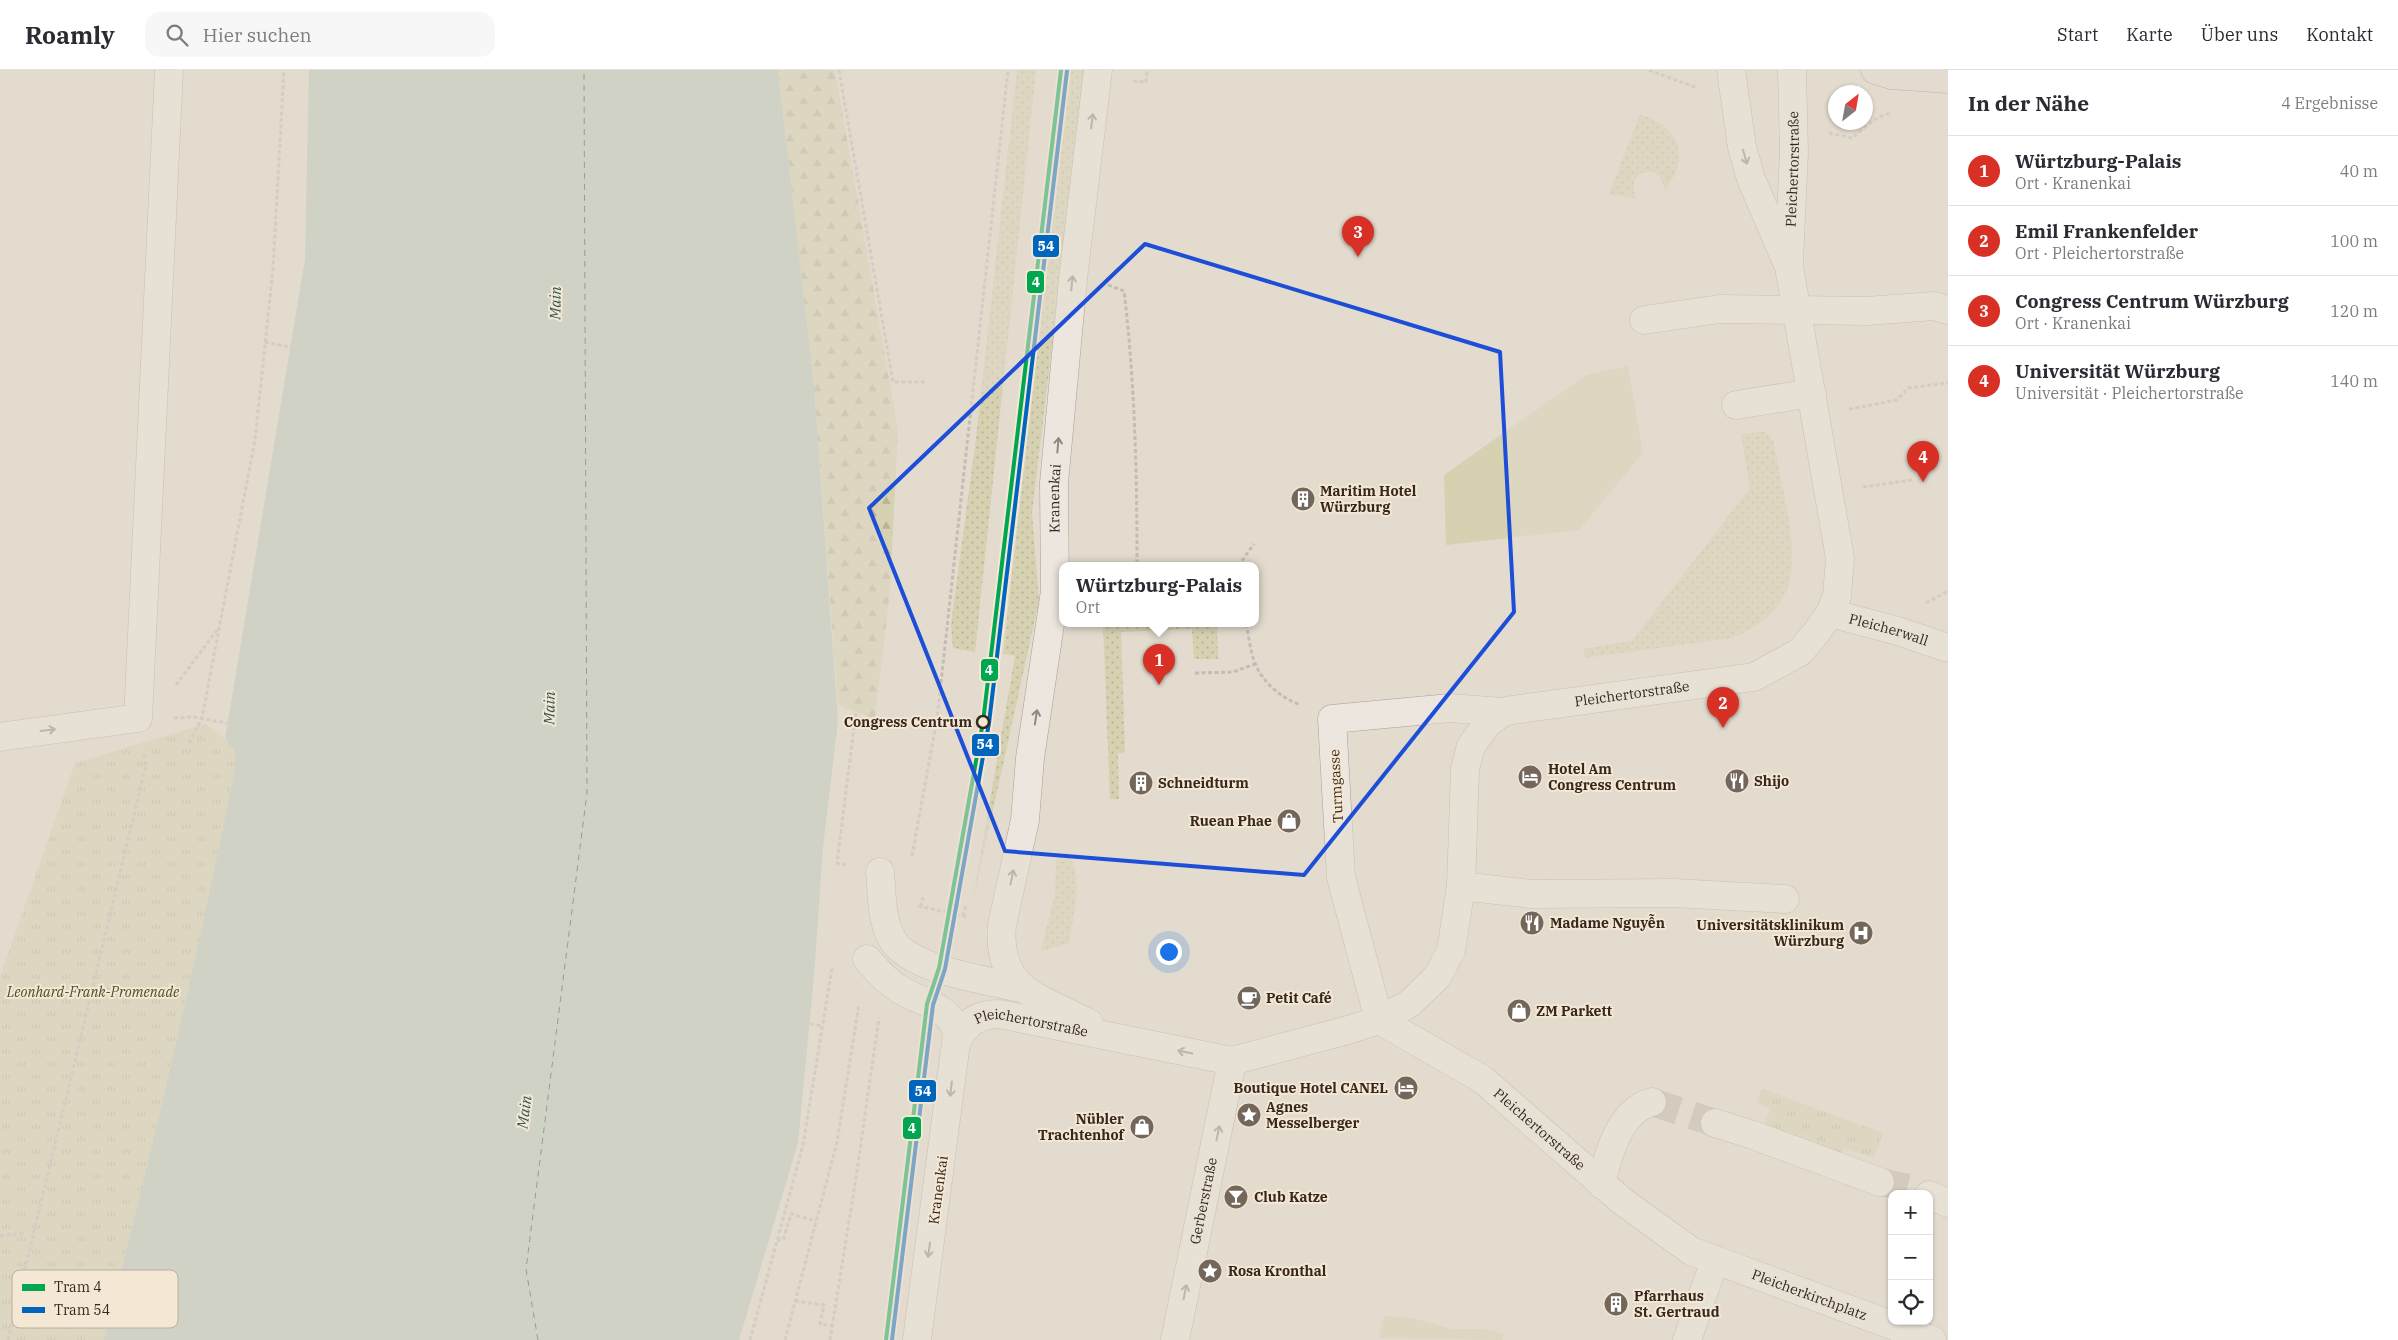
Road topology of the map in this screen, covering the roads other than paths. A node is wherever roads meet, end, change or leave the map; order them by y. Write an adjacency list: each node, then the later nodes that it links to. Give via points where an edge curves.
1 (168, 70): 16 (street, one-way to 1, via 138,718)
2 (1098, 70): 20 (street, Kranenkai, one-way to 2, via 1025,820 1030,758 1055,591 1054,483 1073,279)
3 (1731, 70): 7 (street, Pleichertorstraße, one-way to 7, via 1742,147 1751,179)
4 (1792, 70): 7 (street, Pleichertorstraße, via 1794,150)
5 (1875, 70): 6 (main road, via 1891,75)
6 (1948, 79)
7 (1789, 267): 8 (street, Pleichertorstraße)
8 (1798, 310): 9 (street, via 1934,306); 10 (street, via 1720,309); 11 (street, Pleichertorstraße)
9 (1948, 310)
10 (1644, 320)
11 (1814, 404): 12 (street); 13 (street, Pleichertorstraße, via 1840,558 1837,596)
12 (1736, 405)
13 (1830, 613): 14 (street, Pleicherwall); 15 (street, Pleichertorstraße, via 1800,652 1754,677)
14 (1948, 648)
15 (1503, 712): 18 (street, Pleichertorstraße, via 1478,734 1465,769); 23 (street, Turmgasse, via 1450,708 1332,719 1340,877)
16 (0, 736)
17 (880, 872): 22 (street, via 886,925 898,946 913,958 939,968)
18 (1461, 886): 19 (street, via 1531,894 1674,893); 23 (street, Pleichertorstraße, via 1451,951 1437,977 1409,1004)
19 (1785, 899)
20 (1002, 925): 22 (street, Pleichertorstraße, via 1003,958 1009,973)
21 (867, 959): 25 (street, via 886,980 915,998 942,1009 954,1024)
22 (1022, 988): 24 (street, Pleichertorstraße)
23 (1379, 1020): 26 (street, Pleichertorstraße); 29 (street, Pleichertorstraße, via 1482,1079)
24 (1118, 1038): 25 (street, Pleichertorstraße, via 999,1014 981,1016 971,1022); 26 (street, Pleichertorstraße, one-way to 24)
25 (957, 1041): 34 (street, Kranenkai, one-way to 34)
26 (1232, 1061): 35 (street, Gerberstraße, one-way to 26)
27 (1652, 1102): 29 (street, via 1628,1116 1606,1165)
28 (1715, 1123): 30 (street)
29 (1594, 1177): 33 (street, Pleichertorstraße)
30 (1880, 1182)
31 (1933, 1197): 32 (street)
32 (1948, 1203)
33 (1703, 1255): 36 (street); 37 (street, Pleicherkirchplatz)
34 (917, 1340)
35 (1176, 1340)
36 (1687, 1340)
37 (1932, 1340)

